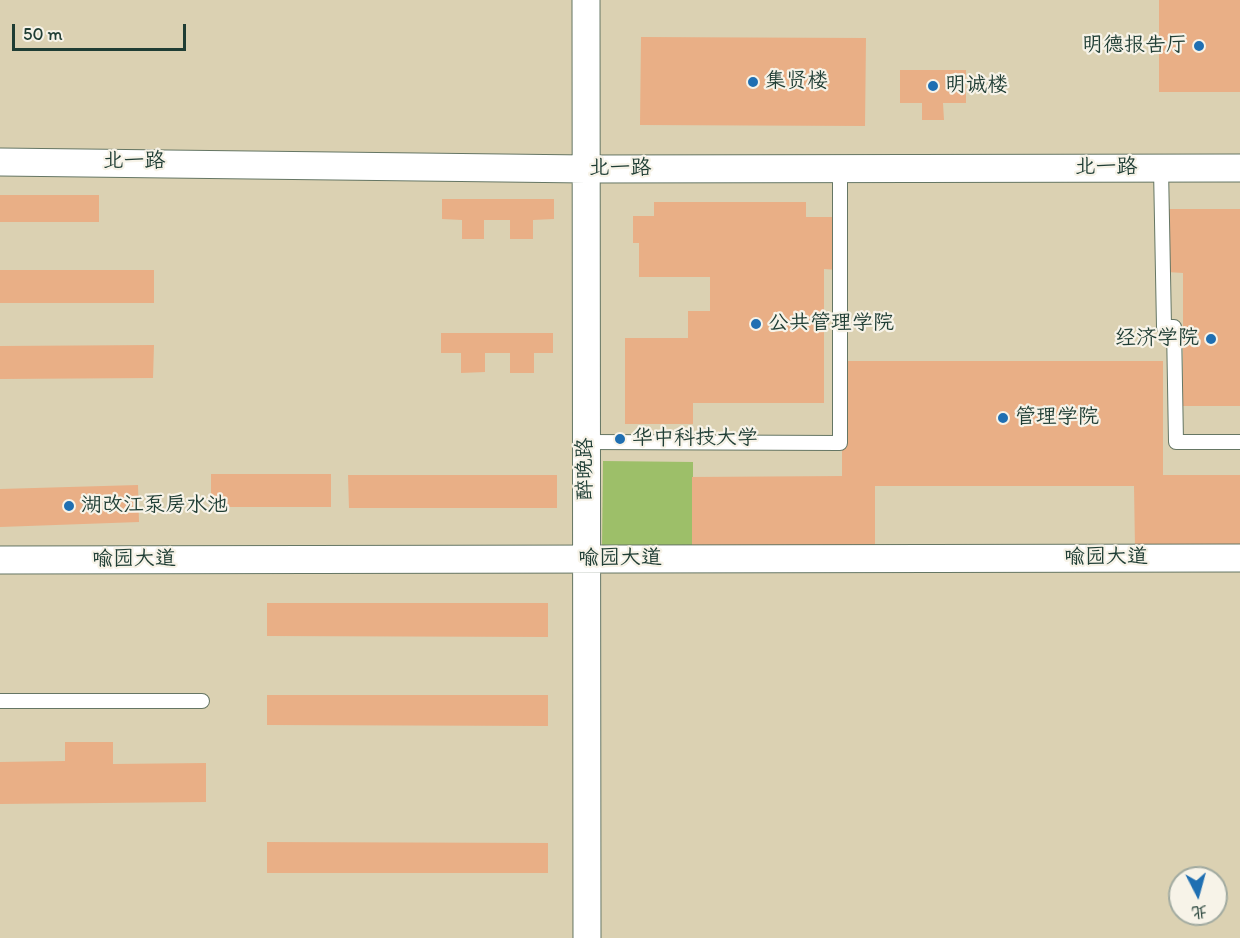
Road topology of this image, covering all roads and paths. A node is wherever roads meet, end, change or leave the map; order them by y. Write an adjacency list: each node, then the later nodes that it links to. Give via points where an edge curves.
1 (586, 0): 6 (street, 醉晚路)
2 (0, 162): 6 (street, 北一路)
3 (840, 168): 4 (street, 北一路); 6 (street, 北一路); 7 (lane, via 840,443)
4 (1161, 168): 5 (street, 北一路); 8 (lane, via 1164,327 1174,327 1176,442)
5 (1240, 168)
6 (586, 169): 7 (street, 醉晚路)
7 (586, 442): 10 (street, 醉晚路)
8 (1240, 442)
9 (1240, 558): 10 (street, 喻园大道)
10 (586, 559): 11 (street, 喻园大道); 14 (street, 醉晚路)
11 (0, 560)
12 (0, 701): 13 (lane)
13 (202, 701)
14 (586, 938)

